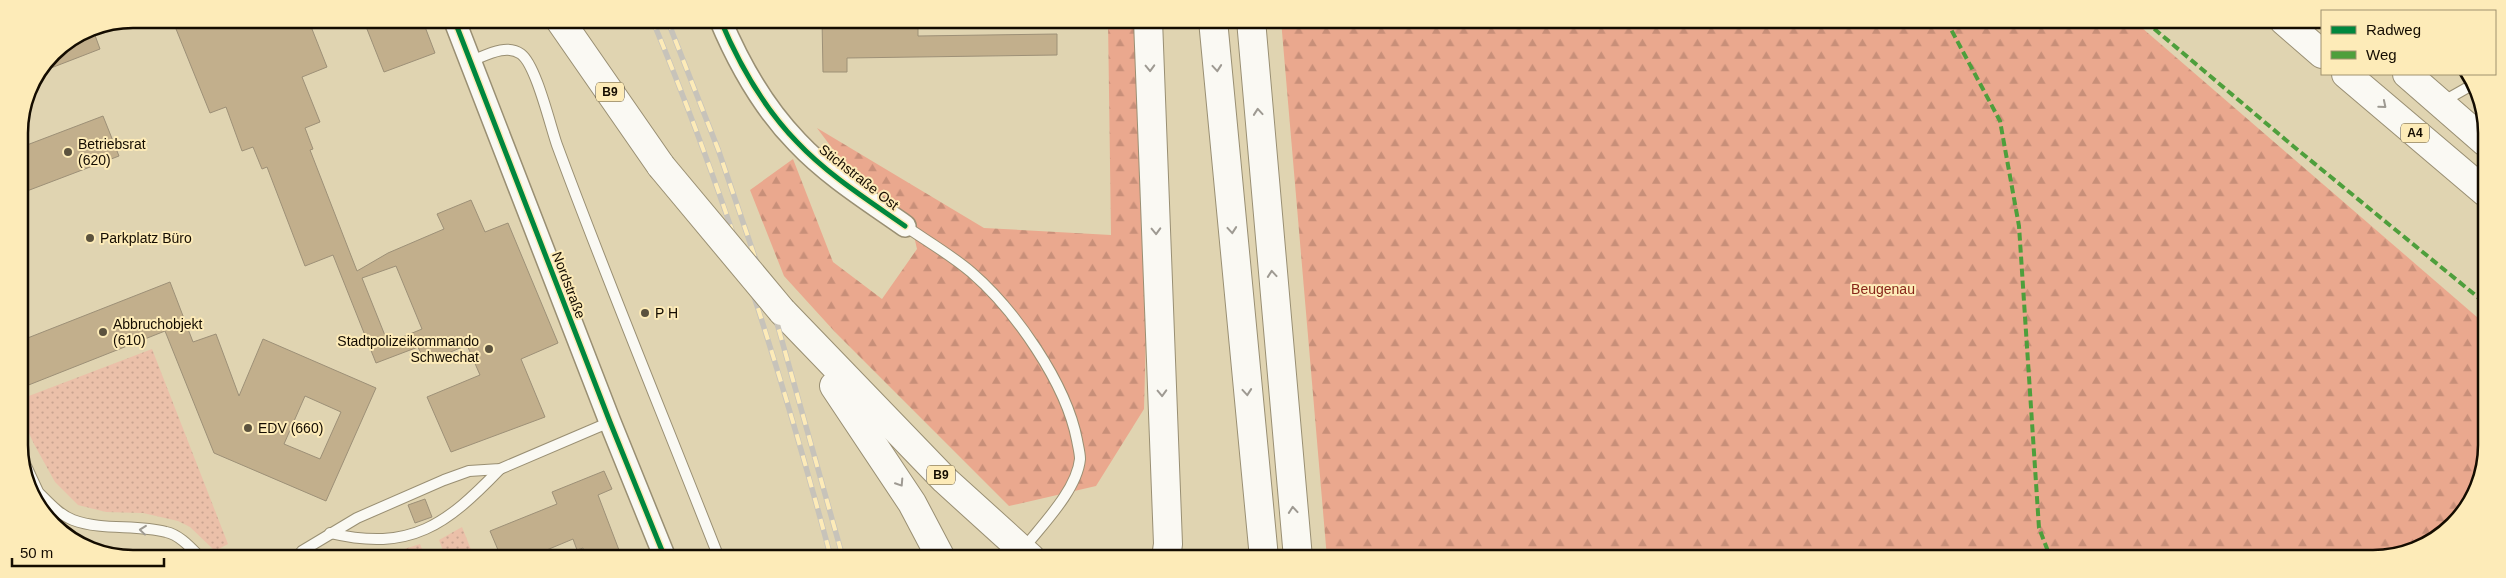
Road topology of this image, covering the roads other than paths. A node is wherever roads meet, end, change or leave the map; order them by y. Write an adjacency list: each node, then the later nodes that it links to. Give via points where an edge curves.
1 (458, 28): 9 (street, Nordstraße)
2 (565, 28): 17 (main road, B9, bridge, via 661,166)
3 (724, 28): 16 (street, Stichstraße Ost, via 762,98 796,141 841,181)
4 (1148, 28): 31 (main road, one-way to 31)
5 (1214, 28): 32 (main road, one-way to 32)
6 (1251, 28): 33 (main road, one-way to 6)
7 (2292, 28): 8 (main road)
8 (2321, 53)
9 (471, 61): 18 (street, Nordstraße); 27 (lane, via 499,50 513,50 524,57 534,76 592,238)
10 (2347, 75): 15 (main road, A4, one-way to 15)
11 (2408, 75): 13 (main road)
12 (2468, 87): 13 (lane)
13 (2440, 103): 14 (main road)
14 (2478, 136)
15 (2478, 186)
16 (905, 226): 30 (lane, via 971,272 1016,320 1049,368 1073,420 1080,458 1076,476)
17 (782, 311): 28 (main road, one-way to 28, via 874,442); 29 (main road, B9, via 945,480)
18 (610, 422): 19 (lane); 26 (street, Nordstraße)
19 (500, 469): 23 (lane, via 469,471 357,518); 23 (lane, via 432,528 384,540)
20 (33, 479): 21 (lane)
21 (40, 494): 22 (lane); 24 (lane, one-way to 21, via 167,532 73,520 60,513)
22 (43, 500)
23 (330, 533): 25 (lane)
24 (193, 550)
25 (304, 550)
26 (662, 550)
27 (716, 550)
28 (937, 550)
29 (1019, 550)
30 (1027, 550)
31 (1167, 550)
32 (1263, 550)
33 (1297, 550)

